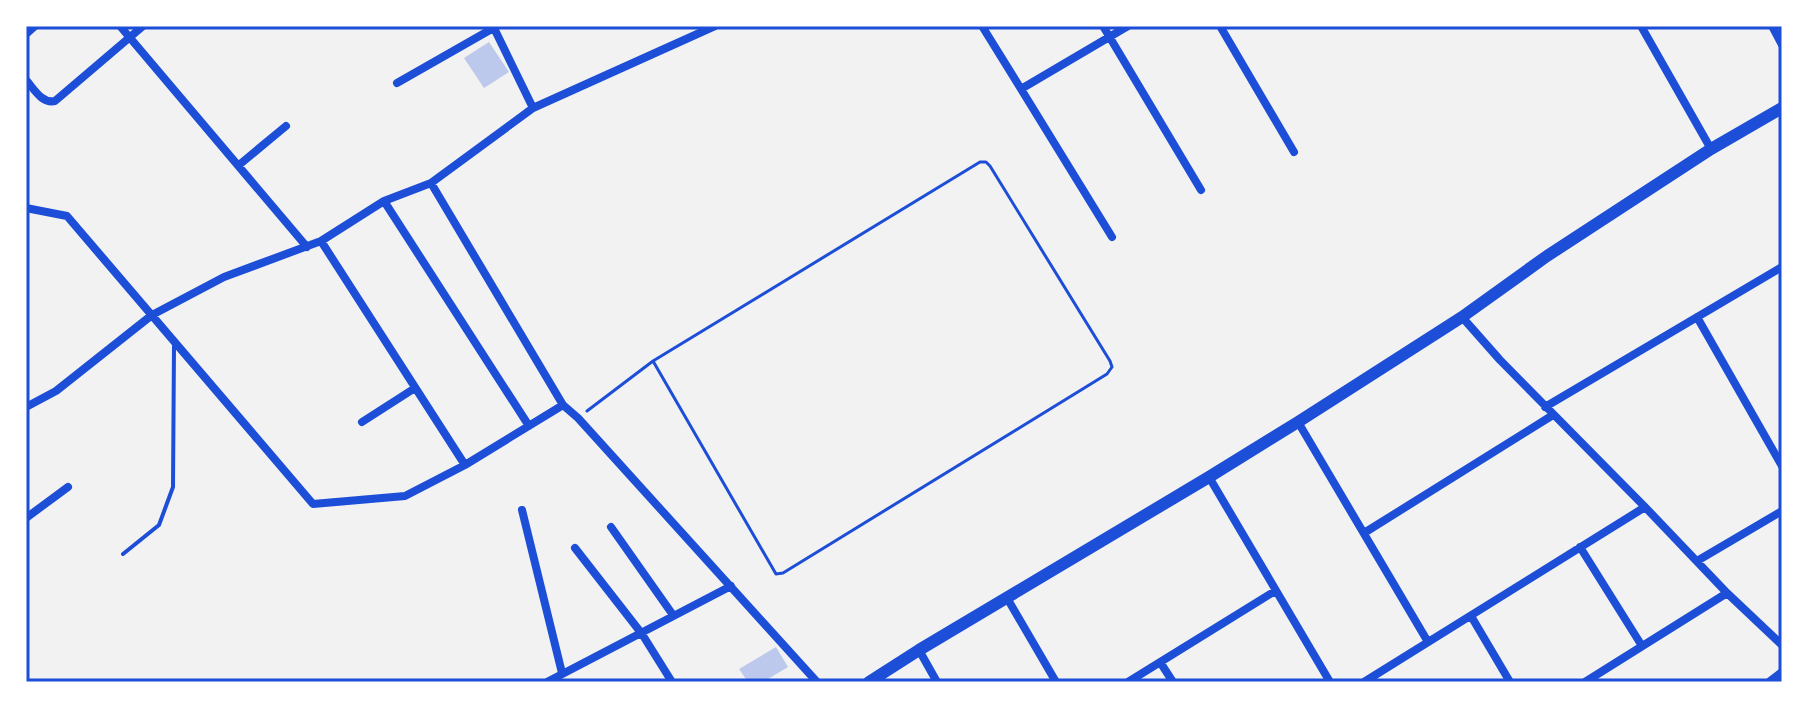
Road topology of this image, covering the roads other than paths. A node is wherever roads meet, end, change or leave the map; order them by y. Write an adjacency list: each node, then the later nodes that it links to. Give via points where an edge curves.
1 (35, 26): 12 (street)
2 (120, 26): 14 (street)
3 (143, 26): 14 (street)
4 (715, 26): 19 (street)
5 (982, 26): 18 (street)
6 (1103, 26): 13 (street)
7 (1128, 26): 13 (street)
8 (1220, 26): 23 (street)
9 (1641, 26): 22 (street)
10 (1772, 26): 15 (street)
11 (495, 27): 17 (street); 19 (street)
12 (26, 34)
13 (1109, 37): 18 (street); 26 (street)
14 (130, 38): 16 (street, via 55,101 44,101); 24 (street)
15 (1782, 45)
16 (26, 80)
17 (397, 83)
18 (1021, 89): 29 (street)
19 (533, 108): 25 (street)
20 (1782, 108): 22 (main road)
21 (286, 126): 24 (street)
22 (1711, 149): 34 (main road)
23 (1294, 152)
24 (239, 165): 31 (street)
25 (431, 183): 27 (street); 38 (street)
26 (1201, 190)
27 (384, 201): 30 (street); 44 (street)
28 (26, 208): 33 (street, via 67,216)
29 (1112, 237)
30 (321, 241): 31 (street); 37 (street)
31 (307, 247): 33 (street, via 224,277)
32 (1782, 267): 35 (street)
33 (152, 315): 36 (street); 39 (street, via 56,391)
34 (1462, 317): 40 (street); 43 (main road)
35 (1697, 317): 40 (street); 46 (street)
36 (174, 343): 45 (street, via 313,504 405,496); 57 (lane, via 173,487 159,525)
37 (415, 388): 42 (street); 45 (street)
38 (563, 405): 44 (street); 59 (street)
39 (26, 407)
40 (1545, 407): 41 (street)
41 (1553, 415): 49 (street); 54 (street)
42 (362, 422)
43 (1298, 422): 47 (main road); 54 (street)
44 (529, 426): 45 (street)
45 (465, 465)
46 (1782, 466)
47 (1209, 477): 60 (street); 62 (main road)
48 (68, 487): 52 (street)
49 (1645, 507): 55 (street); 58 (street)
50 (522, 510): 72 (street)
51 (1782, 511): 58 (street)
52 (26, 518)
53 (611, 527): 63 (street)
54 (1364, 533): 66 (street)
55 (1580, 547): 64 (street); 68 (street)
56 (575, 548): 65 (street)
57 (123, 554)
58 (1697, 561): 61 (street)
59 (731, 586): 63 (street); 75 (street)
60 (1275, 591): 70 (street); 81 (street)
61 (1727, 593): 67 (street); 68 (street)
62 (1007, 598): 69 (main road); 78 (street)
63 (673, 615): 65 (street)
64 (1471, 616): 66 (street); 83 (street)
65 (642, 634): 72 (street); 74 (street)
66 (1428, 642): 82 (street)
67 (1782, 645)
68 (1642, 646): 84 (street)
69 (919, 650): 76 (main road); 77 (street)
70 (1160, 662): 79 (street); 80 (street)
71 (1782, 672): 85 (street)
72 (562, 673): 73 (street)
73 (547, 682)
74 (672, 682)
75 (817, 682)
76 (869, 682)
77 (937, 682)
78 (1056, 682)
79 (1128, 682)
80 (1173, 682)
81 (1330, 682)
82 (1364, 682)
83 (1510, 682)
84 (1585, 682)
85 (1769, 682)

